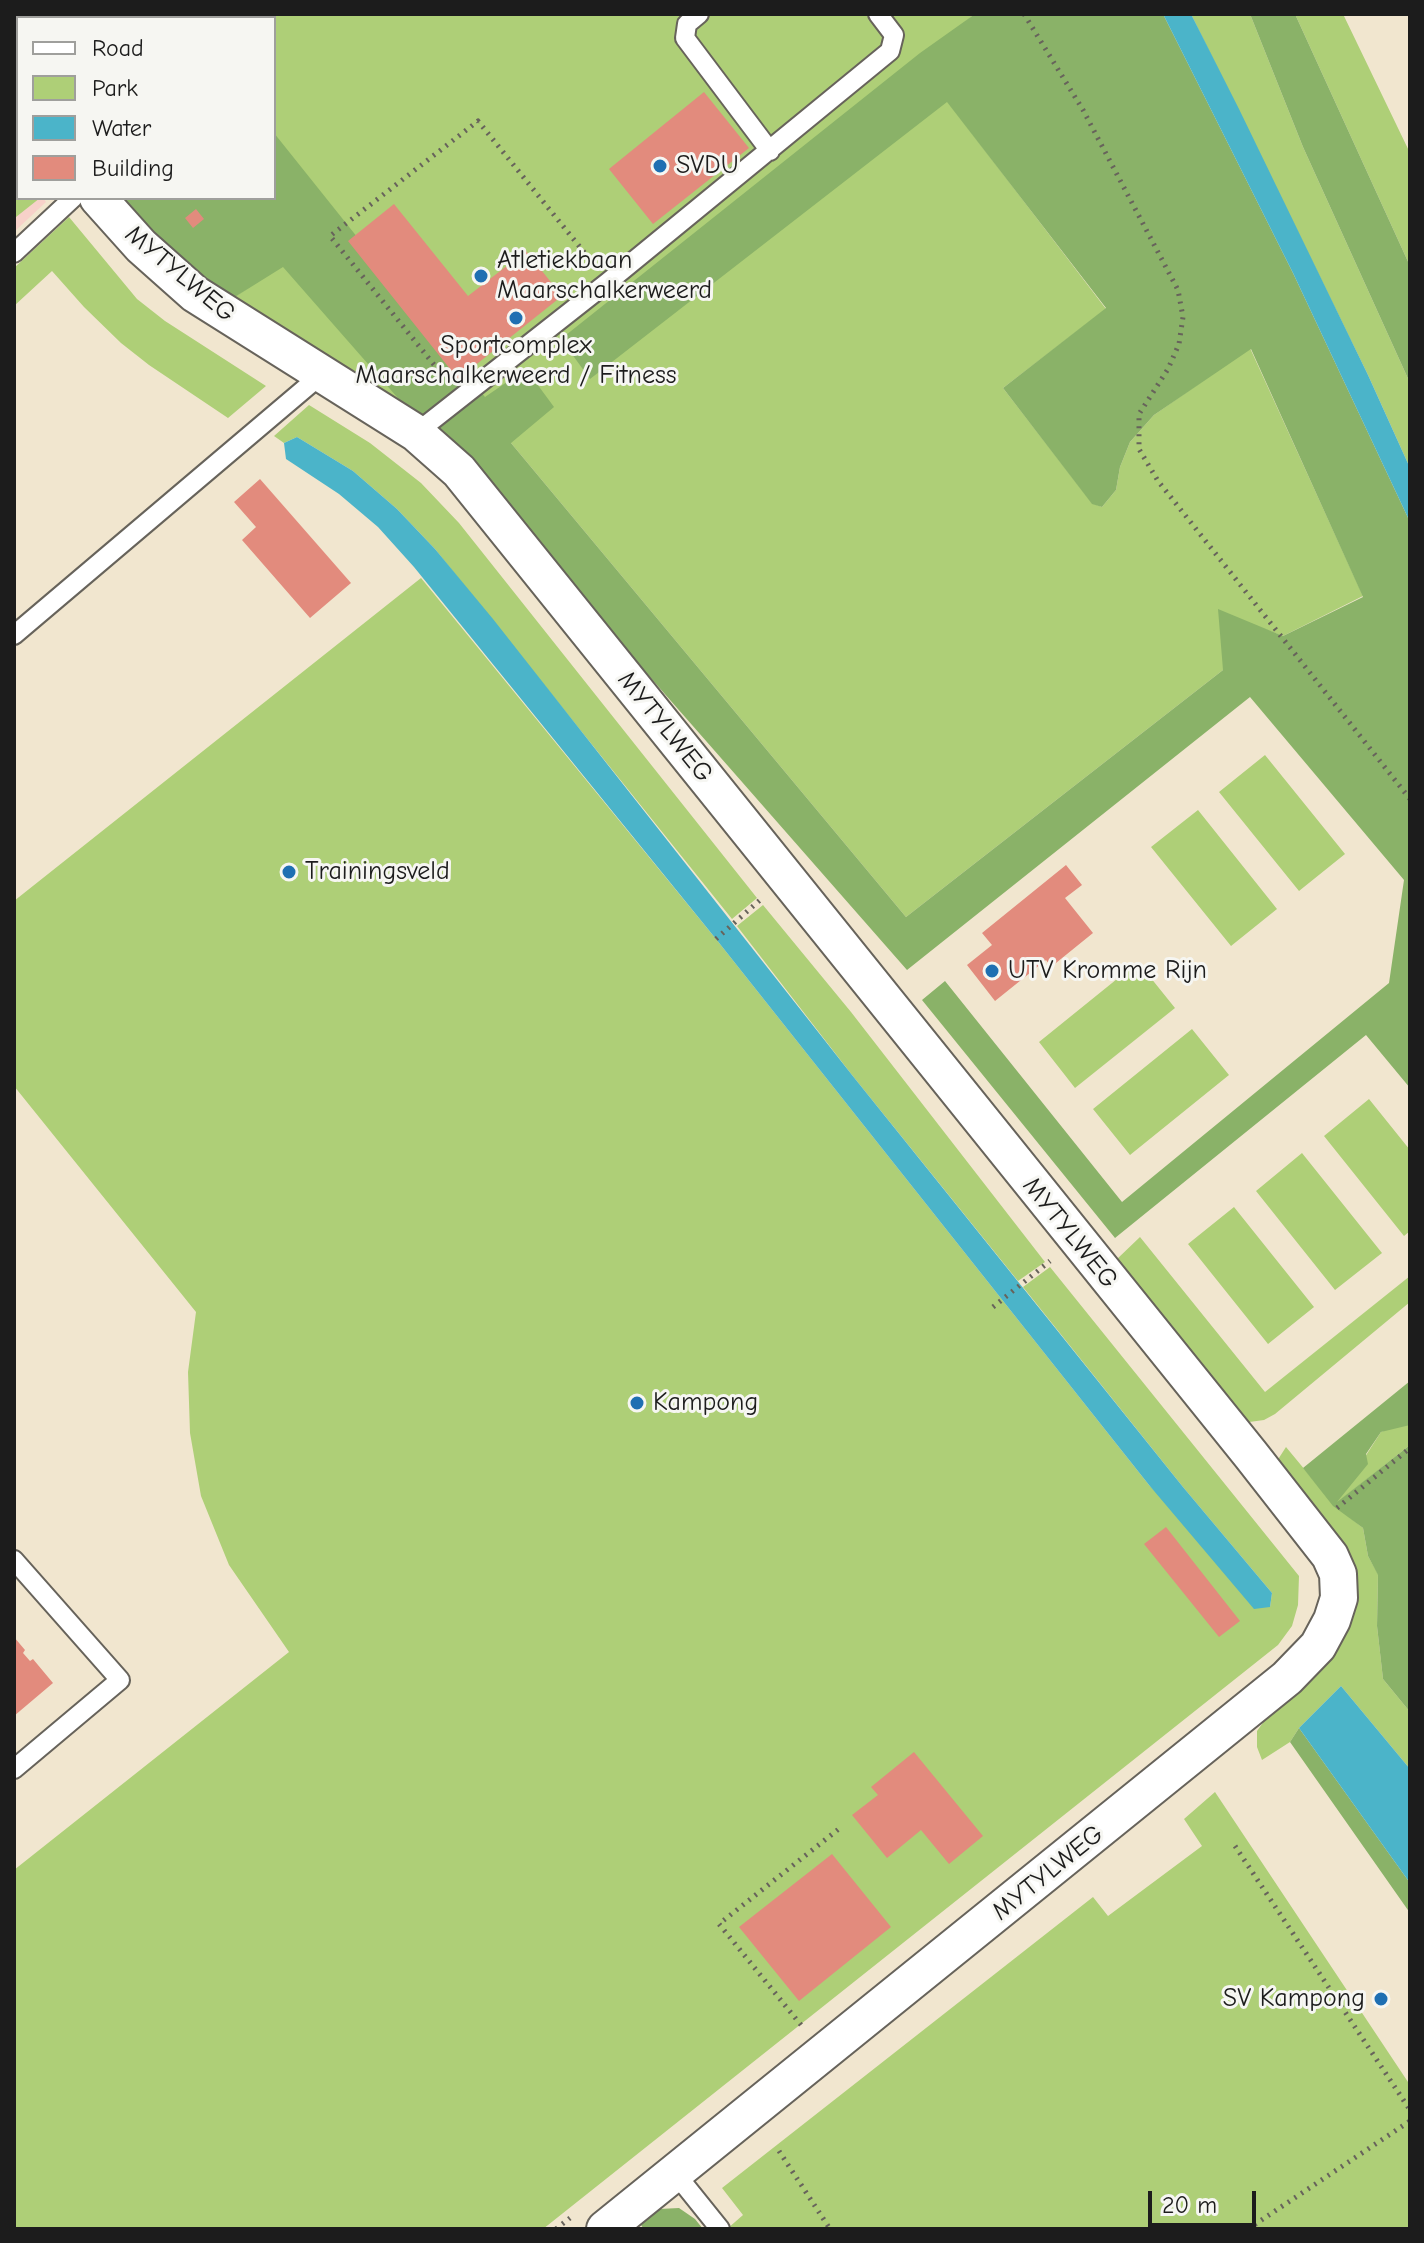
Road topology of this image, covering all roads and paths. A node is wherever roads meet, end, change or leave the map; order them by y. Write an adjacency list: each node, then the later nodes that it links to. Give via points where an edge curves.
1 (699, 14): 4 (lane, via 687,24 685,38)
2 (878, 14): 4 (lane, via 894,35 890,51)
3 (1024, 14): 13 (path, via 1083,110 1178,290 1183,317 1179,344 1139,414 1139,449 1167,494)
4 (770, 151): 8 (lane)
5 (71, 200): 7 (lane)
6 (100, 200): 9 (street, MYTYLWEG, via 195,294)
7 (14, 253)
8 (608, 282): 10 (lane); 10 (path, via 478,121 330,236)
9 (322, 374): 11 (street, MYTYLWEG); 12 (lane)
10 (460, 396): 11 (lane)
11 (416, 433): 23 (street, MYTYLWEG, via 459,471)
12 (14, 635)
13 (1410, 799)
14 (753, 888): 15 (path)
15 (762, 898)
16 (732, 927): 17 (path)
17 (716, 939)
18 (1042, 1250): 19 (path)
19 (1050, 1261)
20 (1021, 1284): 21 (path)
21 (993, 1307)
22 (1410, 1448): 23 (path)
23 (1309, 1530): 28 (street, MYTYLWEG, via 1338,1574 1339,1598 1318,1646 1304,1662)
24 (14, 1560): 25 (lane, via 120,1680)
25 (14, 1769)
26 (840, 1828): 28 (path, via 719,1924)
27 (1235, 1846): 29 (path)
28 (825, 2054): 32 (street, MYTYLWEG)
29 (1410, 2110)
30 (1410, 2121): 37 (path)
31 (779, 2151): 36 (path)
32 (675, 2173): 33 (street, MYTYLWEG); 35 (lane)
33 (591, 2221): 34 (path)
34 (556, 2229)
35 (720, 2229)
36 (830, 2229)
37 (1248, 2229)

